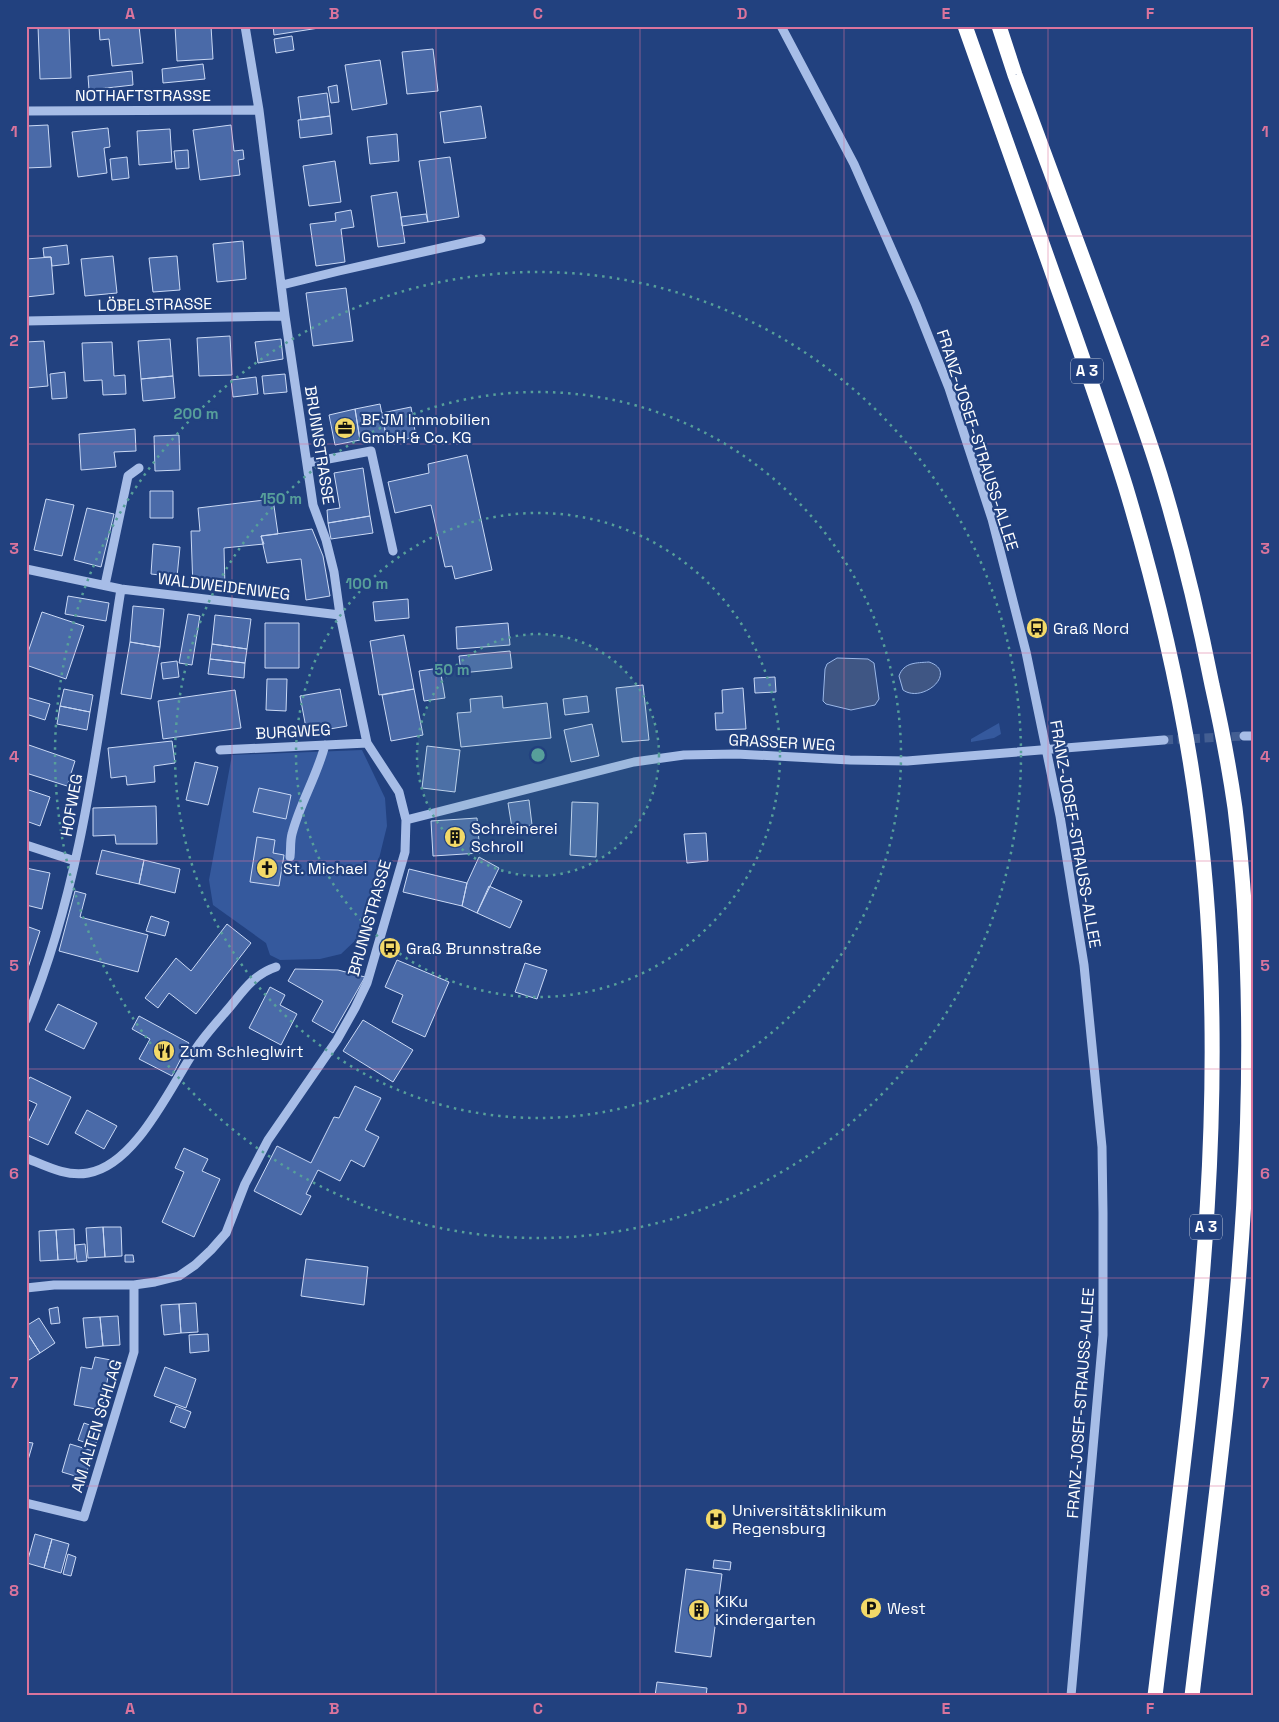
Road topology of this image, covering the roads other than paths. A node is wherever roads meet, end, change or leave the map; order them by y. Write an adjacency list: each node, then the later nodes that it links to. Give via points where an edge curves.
1 (245, 26): 5 (street, BRUNNSTRASSE)
2 (780, 26): 22 (street, FRANZ-JOSEF-STRAUSS-ALLEE, via 854,164 916,305 948,388 992,519)
3 (965, 26): 34 (highway, A 3, via 1127,490 1167,643 1198,815 1211,985 1211,1143 1197,1341)
4 (998, 26): 35 (highway, A 3, via 1138,407 1160,476 1202,631 1234,806 1250,1024 1245,1194 1232,1360)
5 (259, 110): 6 (street, NOTHAFTSTRASSE); 8 (street, BRUNNSTRASSE)
6 (26, 111)
7 (481, 239): 8 (street)
8 (282, 285): 9 (street, BRUNNSTRASSE)
9 (285, 316): 10 (street, LÖBELSTRASSE); 11 (street, BRUNNSTRASSE)
10 (26, 321)
11 (307, 463): 13 (street, via 371,451); 17 (street, BRUNNSTRASSE, via 314,505 334,572)
12 (140, 468): 15 (street, via 128,476)
13 (393, 551)
14 (26, 569): 15 (street, WALDWEIDENWEG)
15 (104, 585): 16 (street, WALDWEIDENWEG)
16 (121, 589): 17 (street, WALDWEIDENWEG); 26 (street, HOFWEG)
17 (340, 616): 19 (street, BRUNNSTRASSE)
18 (1164, 740): 22 (street, GRASSER WEG)
19 (367, 743): 20 (street, BURGWEG); 23 (street, BRUNNSTRASSE, via 398,792)
20 (325, 745): 21 (street, BURGWEG); 25 (street, via 320,766 292,834)
21 (220, 750)
22 (1047, 750): 23 (street, GRASSER WEG, via 907,761 684,754 634,762); 33 (street, FRANZ-JOSEF-STRAUSS-ALLEE, via 1084,965 1102,1147 1104,1222 1103,1335)
23 (406, 820): 30 (street, BRUNNSTRASSE, via 404,852 367,982 337,1040 268,1140 226,1232 195,1265 179,1276)
24 (26, 845): 26 (street)
25 (290, 857)
26 (75, 861): 28 (street, HOFWEG, via 61,917)
27 (276, 967): 29 (street, via 264,970 252,980 196,1048 145,1130 128,1151 109,1165 89,1173 66,1174)
28 (26, 1020)
29 (26, 1158)
30 (134, 1285): 31 (street, BRUNNSTRASSE); 32 (street, AM ALTEN SCHLAG, via 134,1352 84,1517)
31 (26, 1288)
32 (26, 1503)
33 (1071, 1696)
34 (1155, 1696)
35 (1192, 1696)

